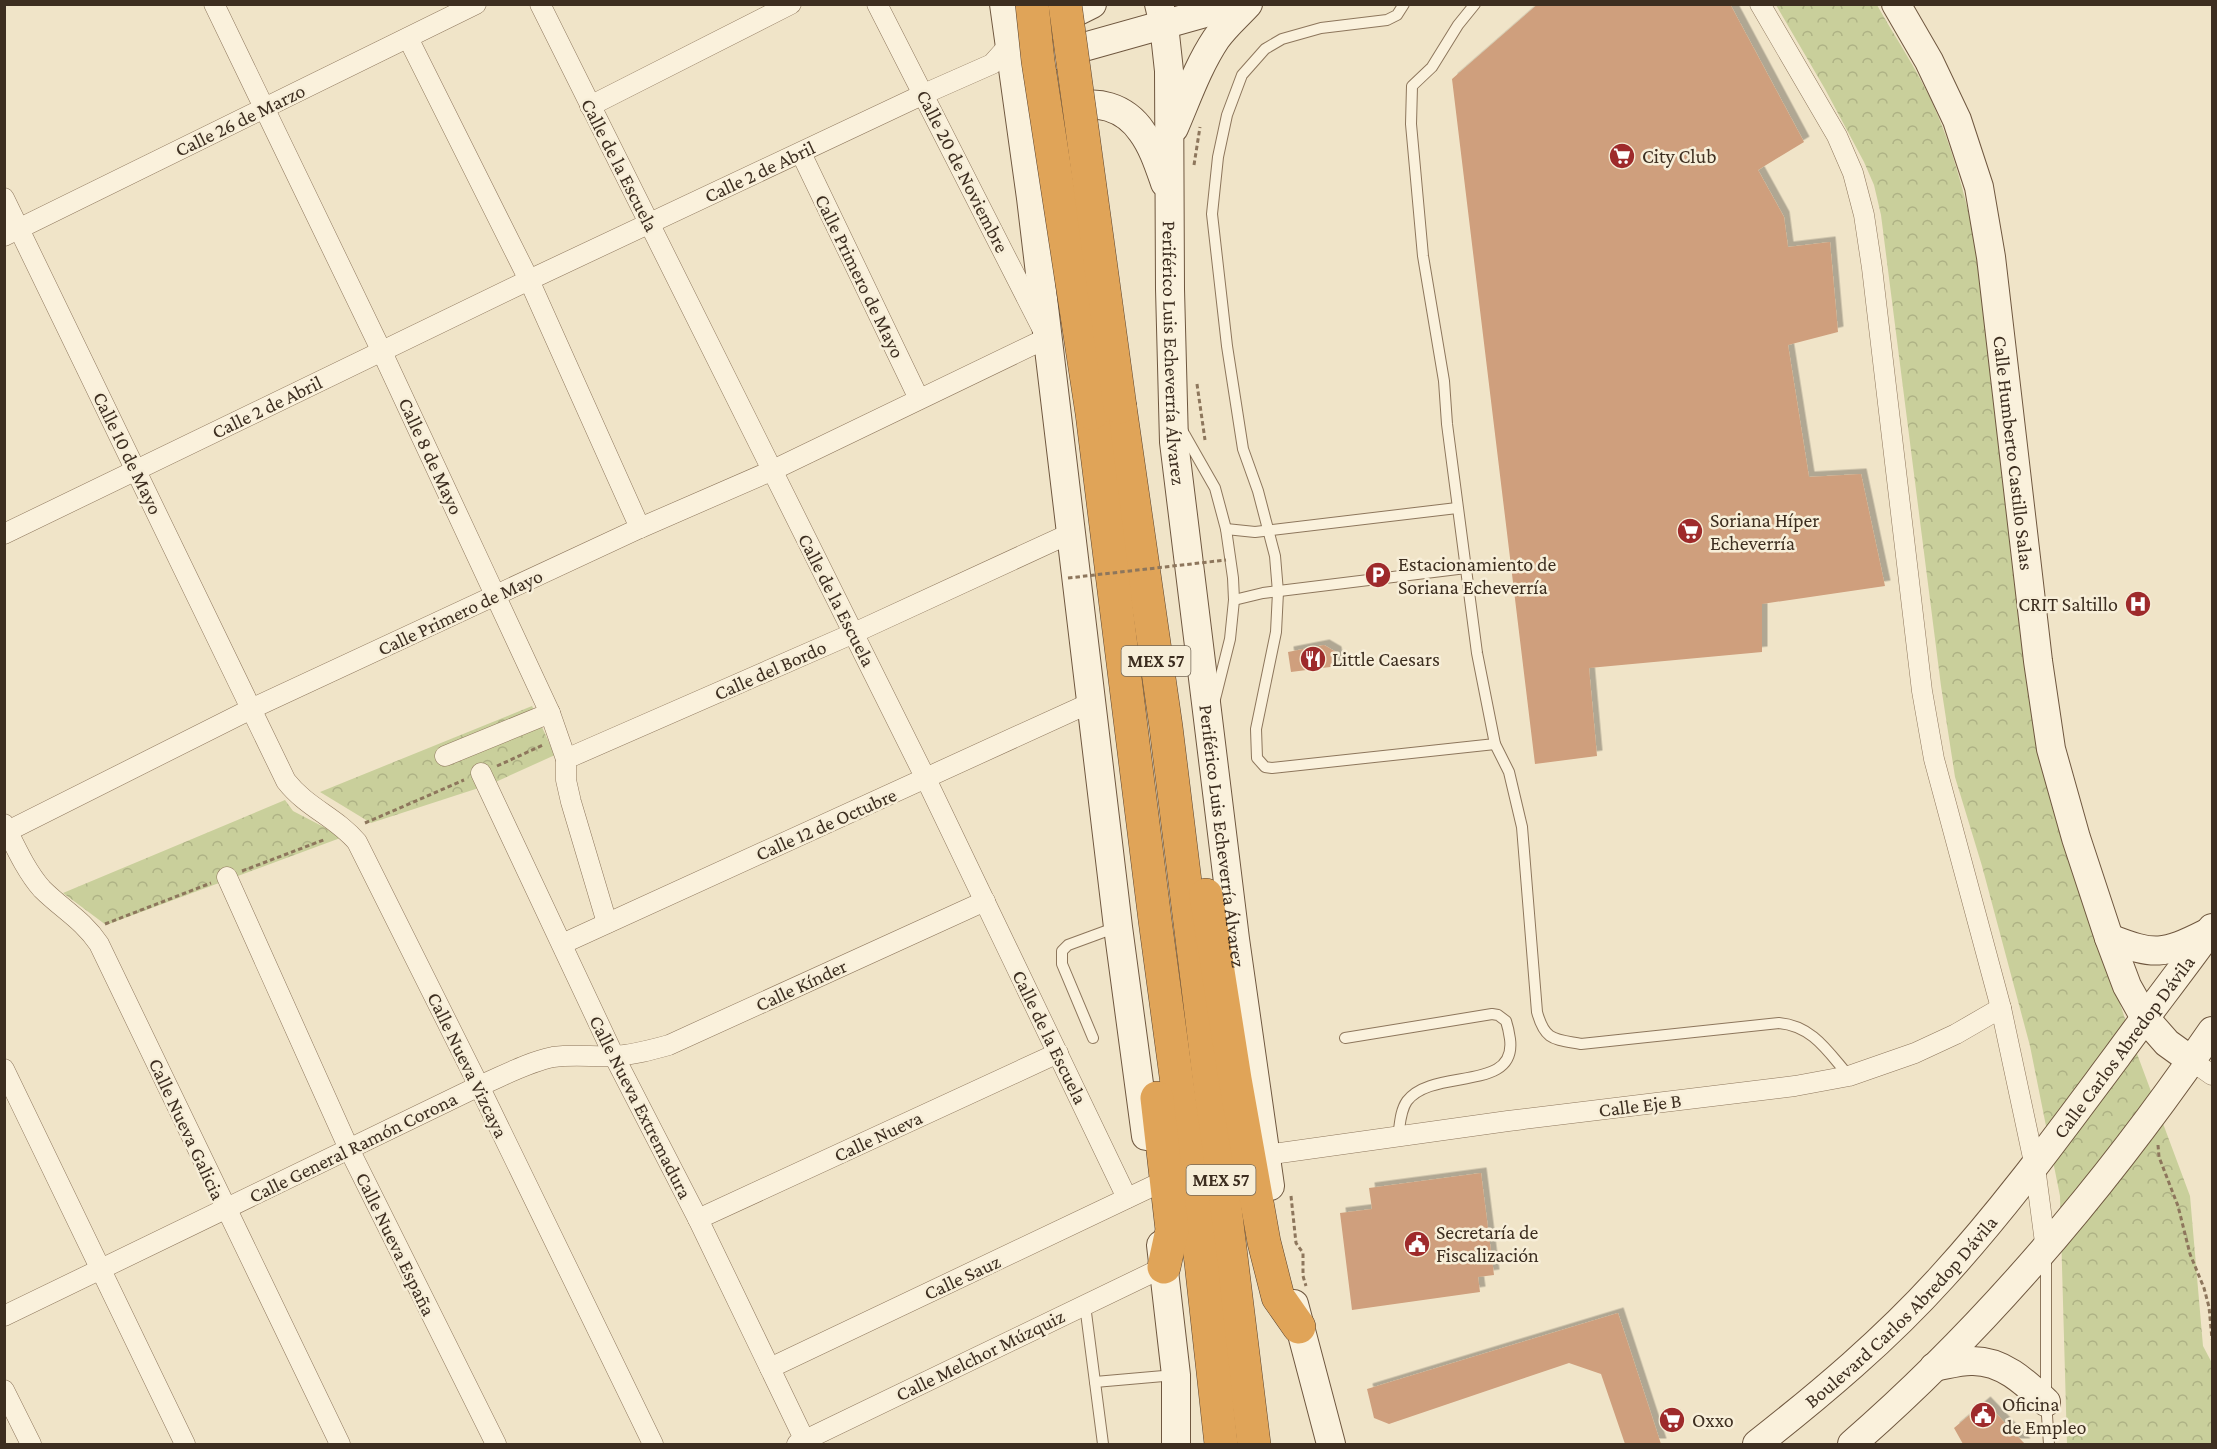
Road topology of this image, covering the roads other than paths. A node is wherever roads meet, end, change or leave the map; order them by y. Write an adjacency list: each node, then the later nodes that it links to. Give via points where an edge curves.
1 (214, 4): 21 (street, Calle 8 de Mayo)
2 (476, 4): 17 (street, Calle 26 de Marzo)
3 (540, 4): 20 (street, Calle de la Escuela)
4 (791, 4): 20 (street)
5 (877, 4): 19 (street, Calle 20 de Noviembre)
6 (1004, 4): 18 (street)
7 (1032, 4): 33 (highway, MEX 57, bridge, via 1038,61)
8 (1065, 4): 33 (highway, MEX 57, bridge)
9 (1092, 4): 18 (street, Calle 2 de Abril)
10 (1237, 4): 16 (street, Calle 2 de Abril)
11 (1248, 4): 22 (street, via 1210,48)
12 (1404, 4): 40 (lane, via 1397,15 1387,20 1321,28 1282,39 1265,49 1242,75 1227,115 1212,204 1214,242 1235,407 1243,449)
13 (1475, 4): 37 (lane, via 1432,67 1412,86 1411,124 1423,256 1444,381)
14 (1760, 4): 67 (street, via 1837,136 1853,173 1864,215 1922,691 1934,759)
15 (1896, 4): 65 (street, Calle Humberto Castillo Salas, via 1957,120 1979,187 1991,257 2037,661 2051,749)
16 (1162, 15): 18 (street, Calle 2 de Abril); 22 (street, Periférico Luis Echeverría Álvarez)
17 (408, 38): 21 (street, Calle 26 de Marzo); 29 (street)
18 (1005, 59): 19 (street, Calle 2 de Abril); 26 (street)
19 (924, 94): 23 (street, Calle 2 de Abril); 30 (street, Calle 20 de Noviembre)
20 (590, 106): 27 (street, Calle de la Escuela)
21 (264, 109): 28 (street, Calle 26 de Marzo); 31 (street, Calle 8 de Mayo)
22 (1171, 135): 24 (street, Periférico Luis Echeverría Álvarez)
23 (801, 153): 27 (street, Calle 2 de Abril); 32 (street, Calle Primero de Mayo)
24 (1170, 195): 26 (street, via 1142,130 1119,110 1087,104 1068,112 1050,131 1038,152); 34 (street, Periférico Luis Echeverría Álvarez)
25 (4, 198): 28 (street, Calle 10 de Mayo)
26 (1031, 198): 30 (street)
27 (650, 224): 29 (street, Calle 2 de Abril); 36 (street, Calle de la Escuela)
28 (12, 233): 35 (street, Calle 10 de Mayo)
29 (529, 280): 31 (street, Calle 2 de Abril); 38 (street)
30 (1047, 338): 32 (street, Calle Primero de Mayo); 41 (street)
31 (382, 352): 35 (street, Calle 2 de Abril); 45 (street, Calle 8 de Mayo)
32 (920, 399): 36 (street, Calle Primero de Mayo)
33 (1106, 410): 55 (highway, MEX 57); 59 (highway, MEX 57, via 1166,727)
34 (1172, 412): 39 (lane, via 1215,488); 51 (street, Periférico Luis Echeverría Álvarez)
35 (136, 470): 42 (street, Calle 2 de Abril); 49 (street, Calle 10 de Mayo)
36 (771, 471): 38 (street, Calle Primero de Mayo); 47 (street, Calle de la Escuela)
37 (1457, 508): 40 (lane); 43 (lane)
38 (640, 528): 45 (street, Calle Primero de Mayo)
39 (1226, 530): 40 (lane); 46 (lane)
40 (1268, 530): 44 (lane)
41 (1071, 533): 47 (street, Calle del Bordo); 48 (street)
42 (4, 534)
43 (1466, 568): 44 (lane); 52 (lane)
44 (1278, 592): 46 (lane); 52 (lane, via 1276,632 1256,729 1257,759 1265,767)
45 (496, 595): 49 (street, Calle Primero de Mayo); 50 (street, Calle 8 de Mayo)
46 (1234, 600): 51 (lane, via 1230,639)
47 (854, 633): 54 (street, Calle del Bordo); 57 (street, Calle de la Escuela)
48 (1090, 703): 57 (street, Calle 12 de Octubre); 63 (street)
49 (251, 710): 58 (street, Calle Primero de Mayo); 77 (street, Calle Nueva Vizcaya, via 286,781 306,803 357,842)
50 (550, 713): 53 (street); 54 (street, Calle 8 de Mayo)
51 (1208, 725): 80 (street, Periférico Luis Echeverría Álvarez)
52 (1495, 744): 76 (lane, via 1509,772 1522,827 1537,1012 1541,1028 1550,1037 1581,1044 1793,1024 1809,1032)
53 (445, 756)
54 (566, 759): 62 (street, Calle 8 de Mayo, via 571,802)
55 (1136, 769): 87 (highway, via 1124,794 1122,815 1172,1224); 106 (highway, MEX 57)
56 (481, 773): 66 (street, Calle Nueva Extremadura)
57 (926, 779): 61 (street, Calle de la Escuela); 62 (street, Calle 12 de Octubre)
58 (6, 830): 84 (street, Calle Nueva Galicia, via 44,891 80,920 99,944)
59 (1181, 859): 91 (highway, via 1204,886 1264,1242 1278,1297); 107 (highway, MEX 57)
60 (227, 877): 79 (street, Calle Nueva España)
61 (985, 901): 72 (street, Calle de la Escuela); 73 (street, Calle Kínder, via 669,1045)
62 (607, 923): 66 (street, Calle 12 de Octubre)
63 (1118, 927): 70 (lane, via 1068,945 1062,951 1062,964); 82 (street)
64 (2212, 929): 65 (street, via 2176,949 2160,951 2136,949); 68 (street, Calle Carlos Abredop Dávila)
65 (2109, 938): 68 (street, Calle Humberto Castillo Salas, via 2127,986)
66 (562, 944): 73 (street, Calle Nueva Extremadura)
67 (2001, 1008): 76 (street, Calle Eje B, via 1915,1053); 81 (street)
68 (2145, 1018): 74 (street, Calle Humberto Castillo Salas, via 2168,1043); 81 (street, Calle Carlos Abredop Dávila)
69 (2212, 1031): 74 (street)
70 (1093, 1038)
71 (1346, 1038): 78 (lane, via 1492,1014 1506,1021 1511,1047 1503,1066 1422,1089 1403,1109)
72 (1058, 1053): 83 (street, Calle de la Escuela); 85 (street, Calle Nueva)
73 (614, 1056): 77 (street, Calle General Ramón Corona, via 553,1058); 85 (street, Calle Nueva Extremadura)
74 (2202, 1068): 86 (street, via 2119,1158)
75 (4, 1069): 88 (street)
76 (1849, 1076): 78 (street, Calle Eje B)
77 (479, 1086): 79 (street, Calle General Ramón Corona); 103 (street, Calle Nueva Vizcaya)
78 (1398, 1137): 80 (street, Calle Eje B)
79 (349, 1149): 84 (street, Calle General Ramón Corona); 102 (street, Calle Nueva España)
80 (1265, 1155): 91 (street, Periférico Luis Echeverría Álvarez)
81 (2035, 1167): 86 (street); 109 (street, Boulevard Carlos Abredop Dávila, via 1955,1262 1891,1329 1820,1395)
82 (1153, 1186): 83 (street, Calle Sauz); 87 (street)
83 (1127, 1198): 93 (street, Calle Sauz)
84 (225, 1209): 88 (street, Calle General Ramón Corona); 101 (street, Calle Nueva Galicia)
85 (698, 1219): 93 (street, Calle Nueva Extremadura)
86 (2046, 1251): 92 (street); 97 (lane)
87 (1164, 1267): 89 (street, Calle Melchor Múzquiz); 94 (street)
88 (100, 1269): 90 (street, Calle General Ramón Corona); 100 (street)
89 (1085, 1305): 95 (lane); 98 (street, Calle Melchor Múzquiz)
90 (4, 1316)
91 (1299, 1327): 108 (street, Periférico Luis Echeverría Álvarez)
92 (1934, 1367): 97 (street, via 1987,1362 2006,1370); 110 (street)
93 (770, 1368): 98 (street, Calle Nueva Extremadura)
94 (1176, 1375): 95 (lane); 105 (street)
95 (1095, 1382): 104 (lane)
96 (4, 1390): 99 (street)
97 (2046, 1402): 111 (lane)
98 (801, 1443)
99 (31, 1444)
100 (185, 1444)
101 (340, 1444)
102 (496, 1444)
103 (654, 1444)
104 (1103, 1444)
105 (1176, 1444)
106 (1221, 1444)
107 (1254, 1444)
108 (1331, 1444)
109 (1757, 1444)
110 (1852, 1444)
111 (2049, 1444)

